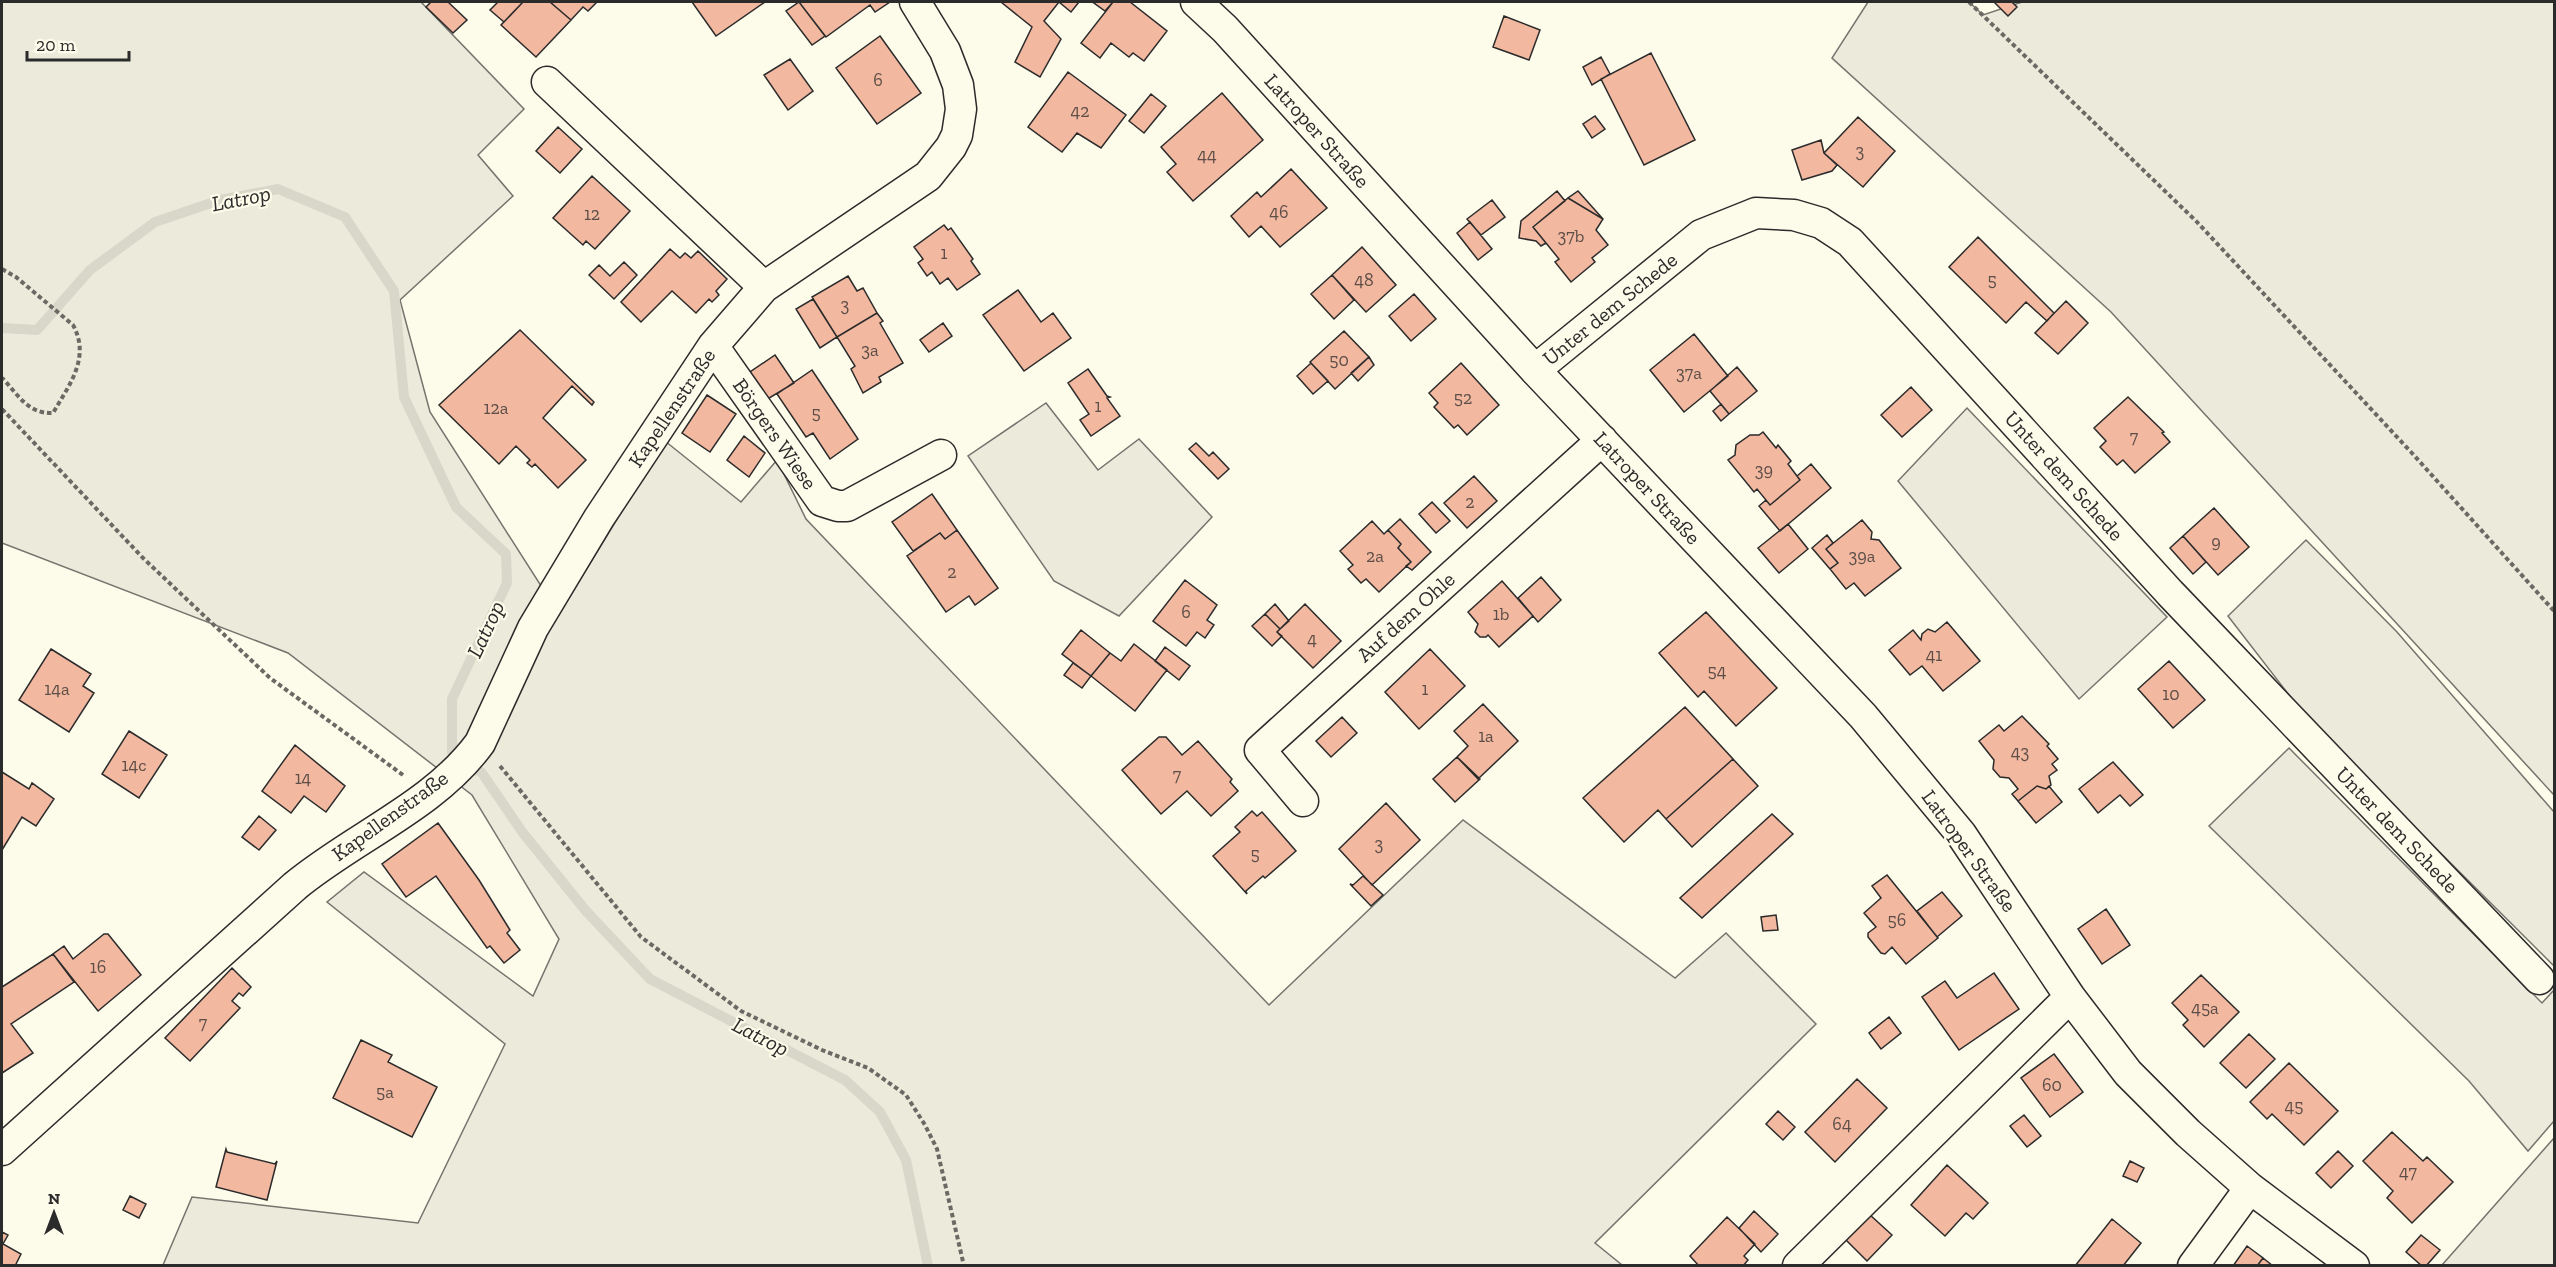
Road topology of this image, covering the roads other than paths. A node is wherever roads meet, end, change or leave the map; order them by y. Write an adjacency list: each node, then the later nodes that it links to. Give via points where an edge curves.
1 (915, 2): 4 (street, Kapellenstraße, via 945,51 958,85 961,109 951,147 928,176)
2 (1196, 2): 6 (street, Latroper Straße, via 1225,29)
3 (547, 82): 4 (street)
4 (764, 287): 5 (street, Kapellenstraße)
5 (713, 346): 8 (street, Börgers Wiese, via 822,501 828,504 847,506); 12 (street, Kapellenstraße, via 599,518 533,628 477,748 434,789 295,886)
6 (1534, 370): 7 (street, Latroper Straße); 10 (street, Unter dem Schede, via 1701,236 1756,213 1794,215 1821,223 1850,242 2170,593)
7 (1602, 440): 9 (street, Auf dem Ohle, via 1260,750); 11 (street, Latroper Straße, via 1863,716 1961,834)
8 (941, 455)
9 (1303, 801)
10 (2539, 979)
11 (2070, 997): 13 (street, Latroper Straße, via 2128,1073); 14 (street)
12 (2, 1150)
13 (2250, 1188): 15 (street); 16 (street, Latroper Straße)
14 (1798, 1266)
15 (2193, 1266)
16 (2354, 1266)

